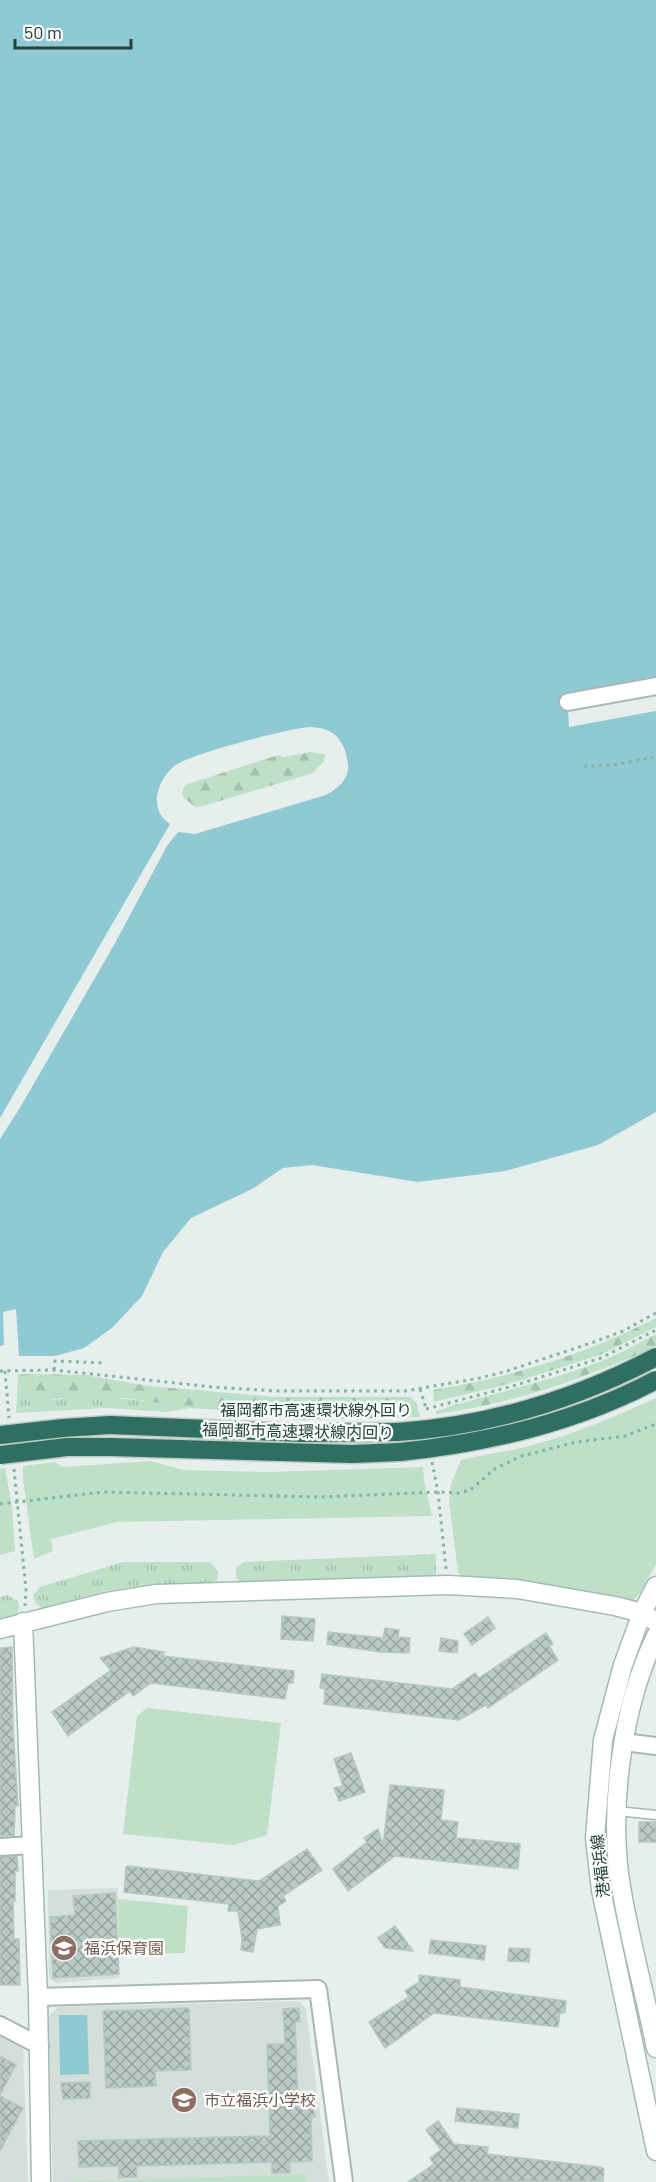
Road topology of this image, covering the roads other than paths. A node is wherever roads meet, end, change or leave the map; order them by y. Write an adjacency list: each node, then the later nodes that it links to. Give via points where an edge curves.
1 (656, 686): 2 (street)
2 (568, 702)
3 (656, 1357): 5 (highway, 福岡都市高速環状線外回り, bridge, via 580,1393 539,1406 422,1430 303,1433 110,1425)
4 (656, 1380): 6 (highway, 福岡都市高速環状線内回り, bridge, via 588,1412 496,1438 400,1452 67,1447)
5 (5, 1429)
6 (0, 1455)
7 (656, 1586): 8 (street, 港福浜線)
8 (649, 1618): 9 (street, via 615,1606 517,1589 448,1586 156,1593); 23 (street, 港福浜線, via 623,1665 603,1740 595,1838 601,1890)
9 (23, 1622): 10 (street); 16 (street)
10 (0, 1629)
11 (656, 1636): 12 (street, 港福浜線, via 636,1689)
12 (624, 1742): 13 (street); 14 (street, 港福浜線)
13 (656, 1746)
14 (616, 1811): 15 (lane); 20 (street, 港福浜線, via 620,1886)
15 (656, 1815)
16 (32, 1845): 17 (street); 18 (street)
17 (0, 1847)
18 (38, 1997): 21 (street); 25 (street, via 318,1989)
19 (0, 2025): 21 (street)
20 (654, 2029): 22 (street, 港福浜線)
21 (40, 2046): 24 (street)
22 (656, 2048)
23 (656, 2151)
24 (41, 2182)
25 (344, 2182)

